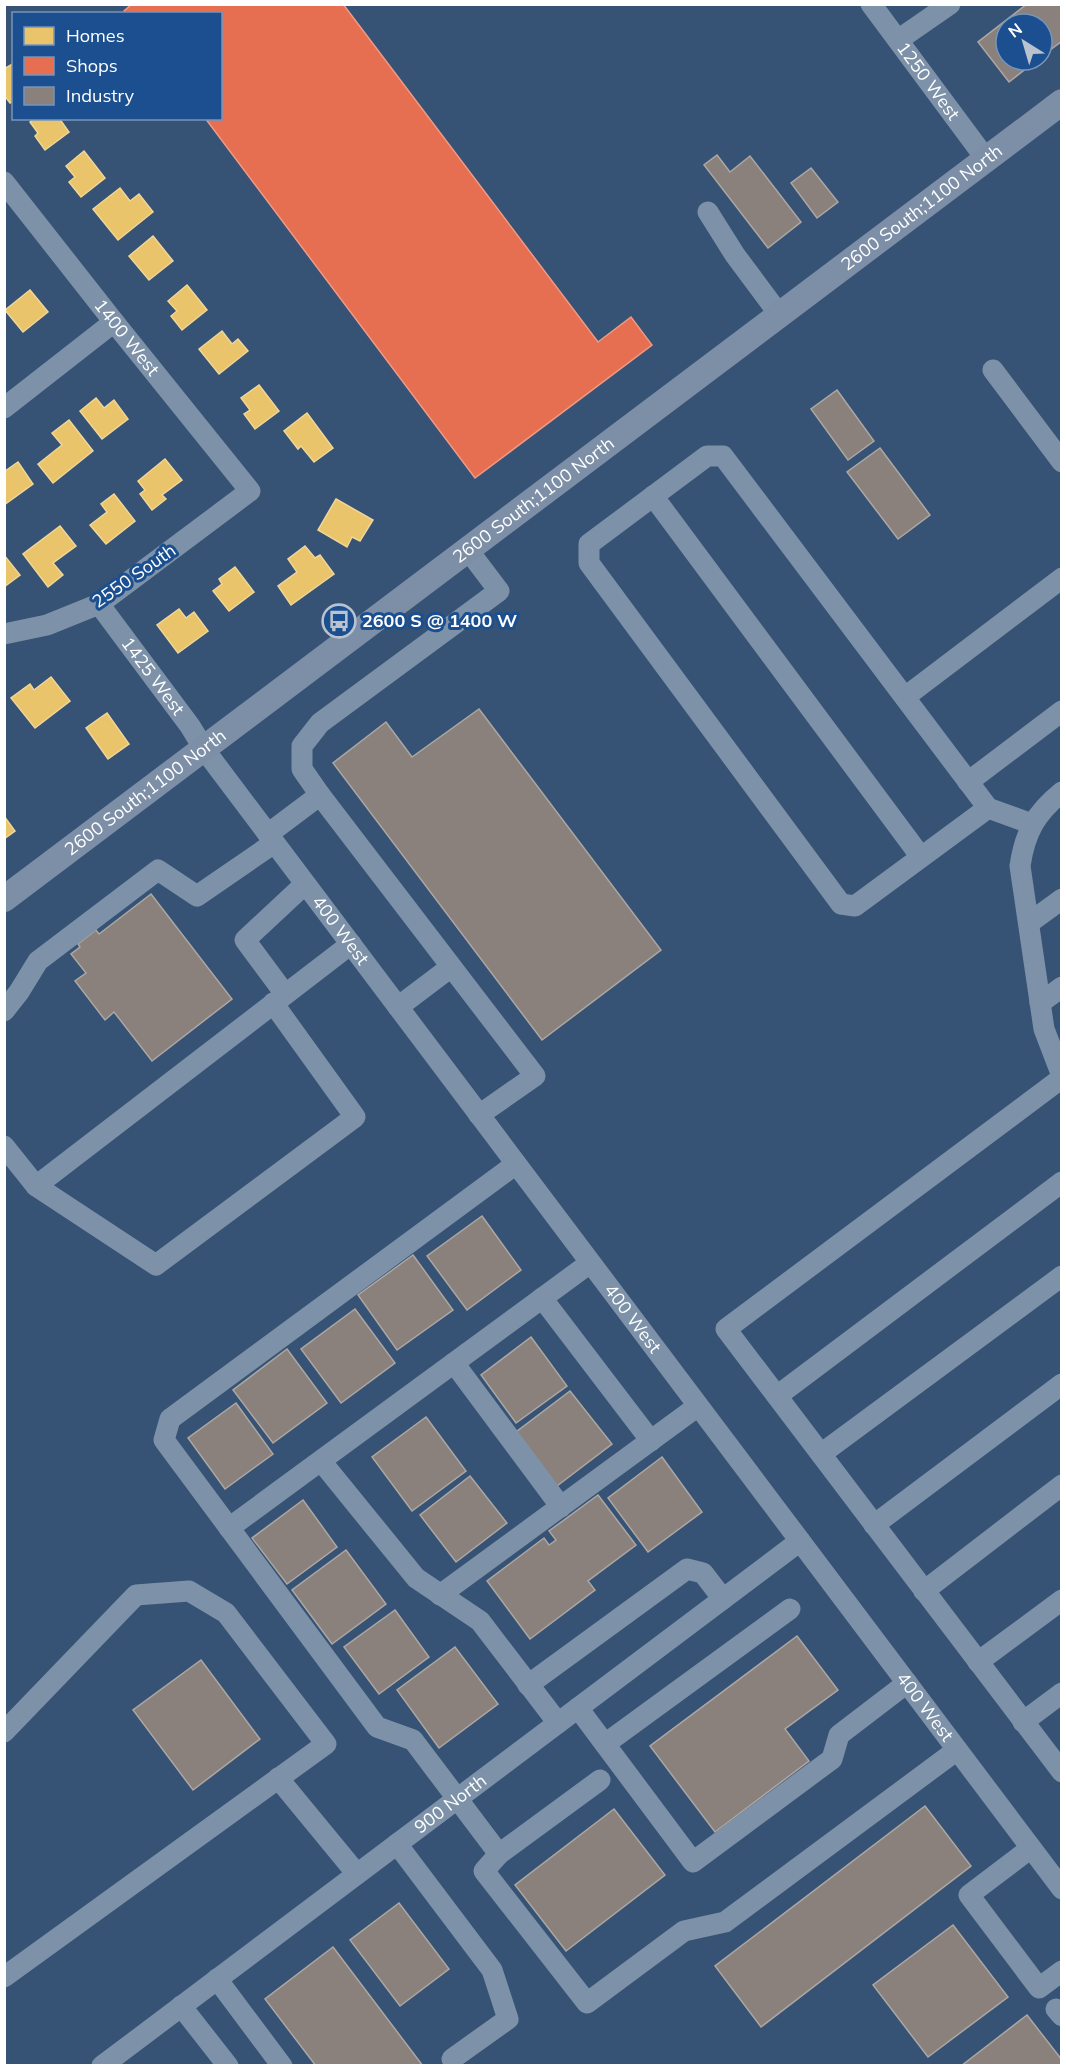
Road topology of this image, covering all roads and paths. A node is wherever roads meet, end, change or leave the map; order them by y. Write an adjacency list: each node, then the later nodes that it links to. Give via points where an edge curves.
1 (871, 4): 3 (street, 1250 West)
2 (950, 4): 3 (street)
3 (898, 40): 5 (street, 1250 West)
4 (1062, 102): 5 (main road, 2600 South;1100 North)
5 (986, 159): 8 (main road, 2600 South;1100 North)
6 (4, 182): 9 (street, 1400 West)
7 (708, 212): 8 (street)
8 (779, 315): 15 (main road, 2600 South;1100 North)
9 (114, 322): 11 (street); 13 (street, 1400 West)
10 (993, 370): 12 (street)
11 (4, 408)
12 (1062, 462)
13 (250, 491): 17 (street, 2550 South)
14 (653, 496): 19 (street, via 707,456 723,456); 28 (street); 28 (street, via 589,544 589,563 841,904 855,906)
15 (468, 550): 21 (main road, 2600 South;1100 North); 24 (street, via 498,591 320,723 302,746 302,769)
16 (1062, 578): 19 (street)
17 (99, 604): 18 (street, 2550 South, via 47,625); 21 (street, 1425 West)
18 (4, 634)
19 (905, 697): 22 (street)
20 (1062, 711): 22 (street)
21 (204, 749): 27 (street, 400 West); 30 (main road, 2600 South;1100 North)
22 (968, 782): 25 (street)
23 (1062, 792): 26 (street)
24 (320, 795): 27 (street); 34 (street)
25 (988, 808): 26 (street); 28 (street)
26 (1032, 824): 32 (street, via 1020,866)
27 (271, 839): 29 (street, 400 West); 39 (street, via 197,896 158,870 38,961)
28 (921, 857)
29 (305, 884): 33 (street, 400 West); 36 (street, via 245,940)
30 (4, 899)
31 (1062, 899): 32 (street)
32 (1029, 923): 37 (street)
33 (351, 944): 36 (street); 38 (street, 400 West)
34 (451, 967): 38 (street); 41 (street, via 535,1076)
35 (1062, 987): 37 (street)
36 (279, 998): 45 (street); 45 (street, via 355,1118 156,1264)
37 (1040, 1003): 40 (street, via 1044,1029)
38 (398, 1007): 41 (street, 400 West)
39 (4, 1011)
40 (1062, 1077): 51 (street, via 726,1329)
41 (479, 1115): 43 (street, 400 West)
42 (4, 1146): 45 (street)
43 (516, 1164): 46 (street, 400 West); 59 (street, via 170,1419 164,1440)
44 (1062, 1182): 51 (street)
45 (36, 1185)
46 (590, 1263): 48 (street); 52 (street, 400 West)
47 (1062, 1276): 54 (street)
48 (542, 1298): 49 (street); 53 (street)
49 (454, 1363): 55 (street); 57 (street)
50 (1062, 1384): 58 (street)
51 (777, 1396): 54 (street)
52 (698, 1406): 53 (street); 60 (street, 400 West)
53 (651, 1441): 57 (street)
54 (821, 1454): 58 (street)
55 (321, 1461): 59 (street); 62 (street, via 416,1578)
56 (1062, 1485): 61 (street)
57 (561, 1507): 62 (street)
58 (874, 1525): 61 (street)
59 (230, 1528): 79 (street, via 377,1727 413,1740)
60 (800, 1541): 63 (street, 900 North); 67 (street, 400 West)
61 (924, 1591): 66 (street)
62 (440, 1594): 68 (street, via 480,1621)
63 (723, 1599): 68 (street, via 703,1573 687,1569); 70 (street, 900 North)
64 (1062, 1600): 66 (street)
65 (790, 1609): 74 (street)
66 (978, 1662): 71 (street)
67 (907, 1683): 74 (street, via 839,1735 832,1759 693,1862); 75 (street, 400 West)
68 (528, 1685): 72 (street)
69 (1062, 1693): 71 (street)
70 (578, 1707): 72 (street, 900 North); 74 (street)
71 (1023, 1722): 76 (street)
72 (558, 1723): 79 (street, 900 North)
73 (4, 1732): 77 (street, via 136,1595 189,1591 226,1613 326,1744)
74 (605, 1744)
75 (957, 1750): 81 (street, 400 West); 82 (street, via 725,1922 684,1931 586,2003 484,1871)
76 (1062, 1772)
77 (278, 1779): 83 (street); 86 (street)
78 (600, 1780): 82 (street)
79 (457, 1799): 80 (street, 900 North); 82 (street)
80 (397, 1844): 83 (street, 900 North); 89 (street, via 492,1970 508,2019)
81 (1031, 1848): 84 (street, 400 West); 85 (street, via 969,1895 1039,1988)
82 (499, 1854)
83 (357, 1874): 87 (street, 900 North)
84 (1062, 1889)
85 (1062, 1971)
86 (4, 1977)
87 (217, 1979): 88 (street, 900 North); 92 (street)
88 (181, 2006): 90 (street, 900 North); 91 (street)
89 (452, 2059)
90 (102, 2066)
91 (228, 2066)
92 (282, 2066)

